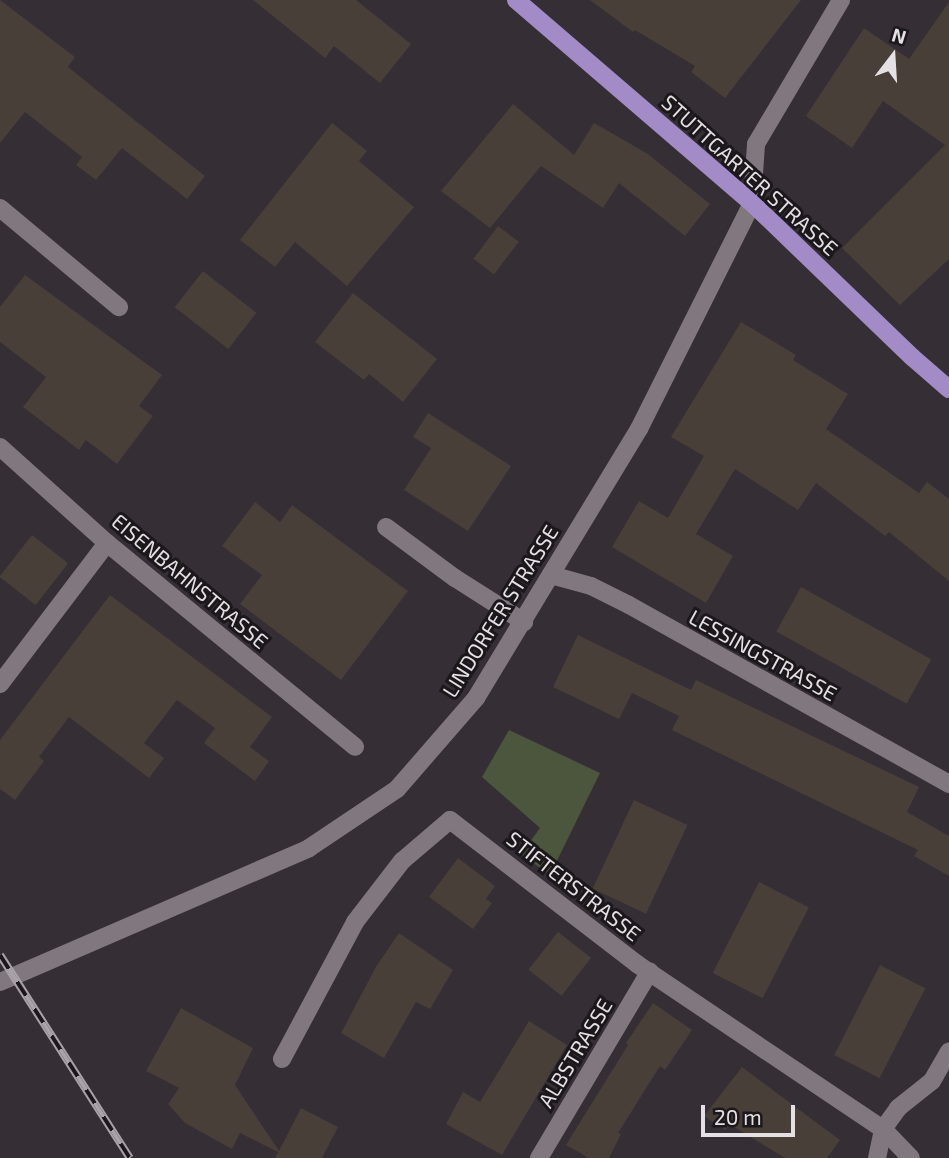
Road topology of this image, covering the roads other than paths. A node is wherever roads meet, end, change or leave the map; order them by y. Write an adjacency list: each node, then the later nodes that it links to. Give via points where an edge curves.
1 (516, 0): 3 (main road, STUTTGARTER STRASSE)
2 (841, 0): 3 (street, via 756,144)
3 (752, 203): 6 (main road, STUTTGARTER STRASSE); 10 (street, LINDORFER STRASSE, via 639,429)
4 (0, 208): 5 (street)
5 (119, 307)
6 (949, 389)
7 (0, 447): 9 (street, EISENBAHNSTRASSE)
8 (386, 527): 11 (street)
9 (107, 543): 12 (street); 13 (street, EISENBAHNSTRASSE)
10 (551, 575): 11 (street, LINDORFER STRASSE); 14 (street, LESSINGSTRASSE, via 591,586 629,605)
11 (524, 622): 16 (street, LINDORFER STRASSE, via 477,698 397,789 309,848)
12 (0, 684)
13 (355, 747)
14 (949, 784)
15 (650, 971): 18 (street, STIFTERSTRASSE, via 450,820 402,861 355,922); 19 (street, STIFTERSTRASSE); 20 (street, ALBSTRASSE)
16 (0, 982)
17 (949, 1052): 19 (street, via 932,1081 898,1108)
18 (282, 1059)
19 (883, 1129): 21 (street); 22 (street, STIFTERSTRASSE)
20 (540, 1158)
21 (877, 1158)
22 (911, 1158)

